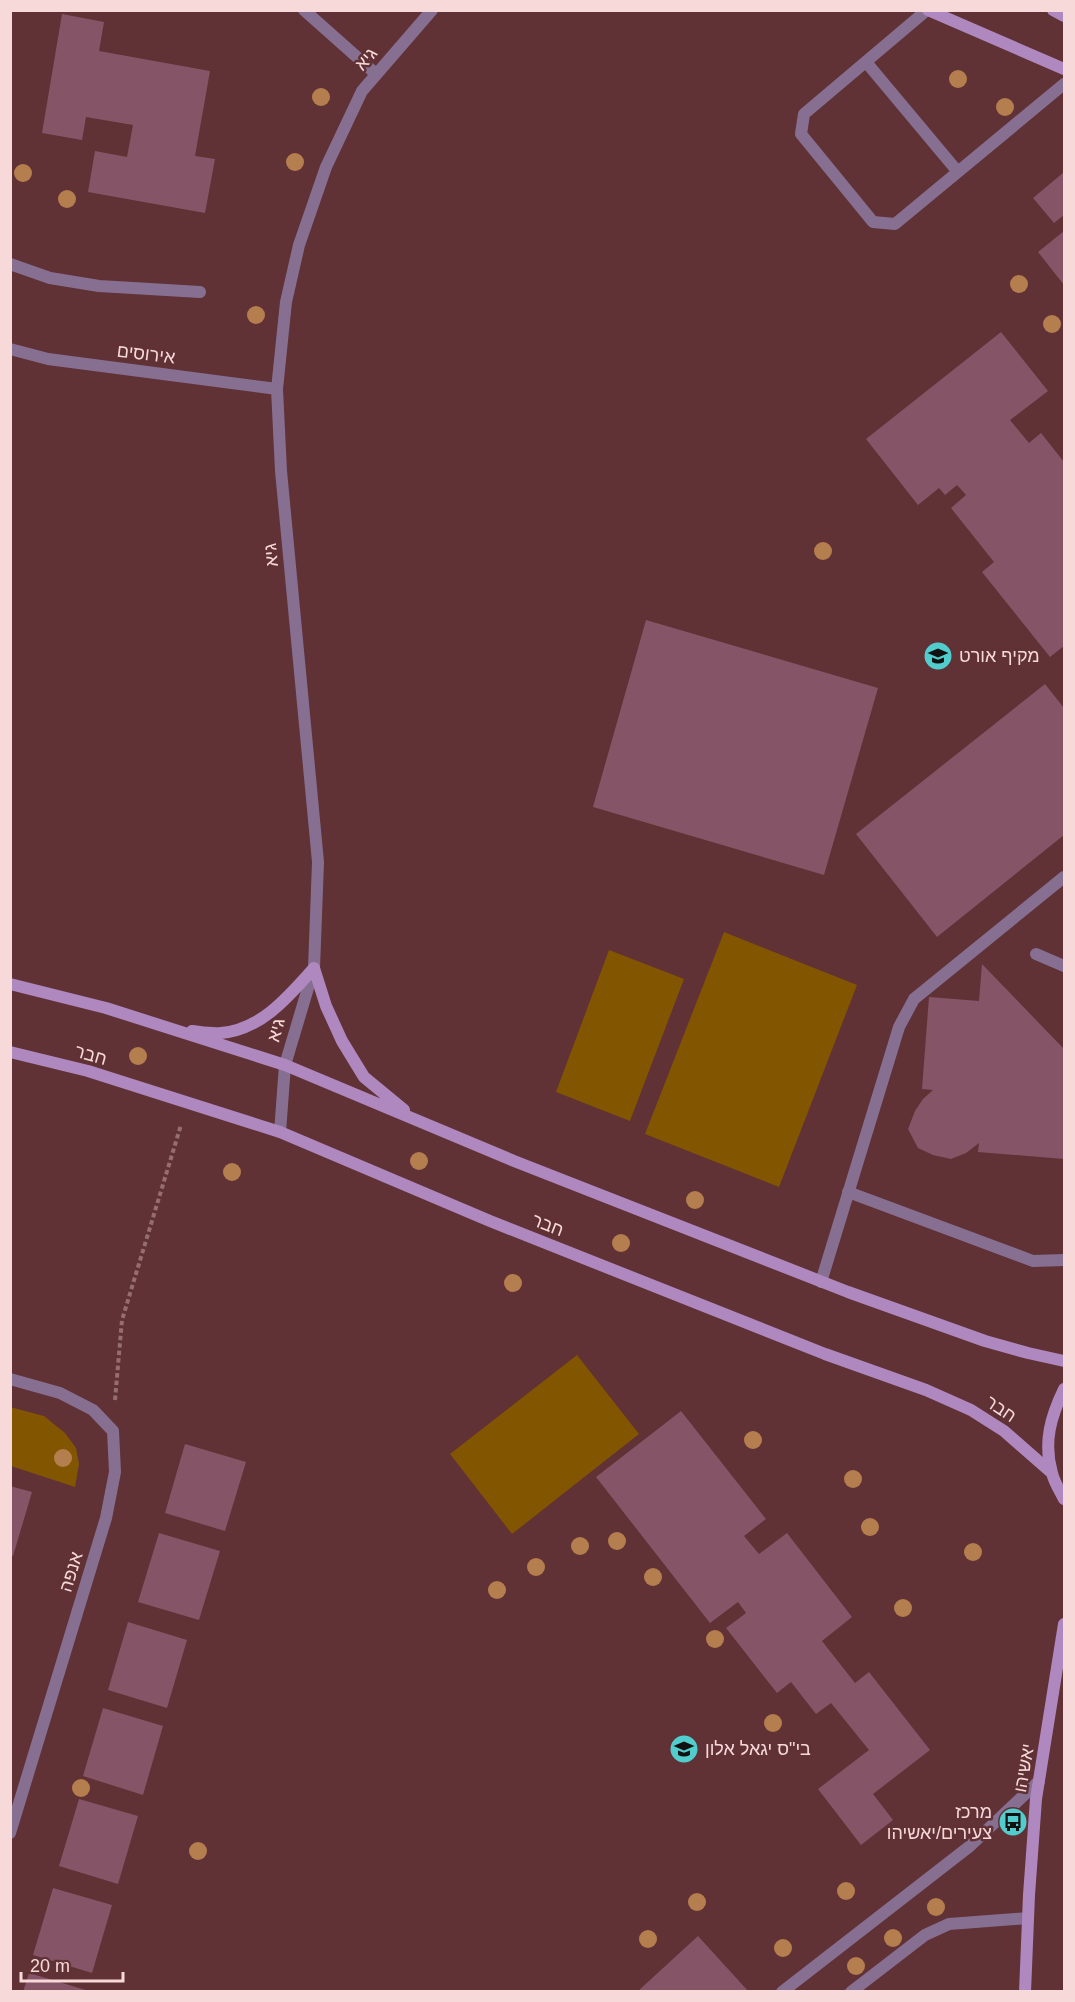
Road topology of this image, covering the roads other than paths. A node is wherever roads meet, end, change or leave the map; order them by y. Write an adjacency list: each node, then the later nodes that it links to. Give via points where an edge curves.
1 (304, 10): 8 (street)
2 (432, 10): 8 (street, גיא)
3 (927, 10): 6 (street); 7 (street)
4 (1053, 10): 5 (street)
5 (1065, 16)
6 (866, 62): 10 (street); 10 (street, via 804,114 801,134 873,222 895,224)
7 (1065, 69)
8 (376, 74): 14 (street, גיא, via 362,91 326,167 299,245 286,302)
9 (1065, 84): 10 (street)
10 (958, 172)
11 (10, 264): 12 (street, via 50,278 99,286)
12 (200, 292)
13 (10, 349): 14 (street, אירוסים, via 48,359)
14 (277, 389): 18 (street, גיא, via 281,471 318,862)
15 (1065, 877): 25 (street, via 914,999 899,1027)
16 (1036, 954): 17 (street)
17 (1065, 966)
18 (314, 968): 20 (street, via 284,1001 254,1024 221,1033); 22 (street, גיא); 23 (street, via 342,1041 364,1077)
19 (10, 984): 20 (street, via 106,1008)
20 (172, 1030): 22 (street)
21 (10, 1052): 24 (street, חבר, via 88,1071)
22 (285, 1065): 23 (street); 24 (street, גיא)
23 (416, 1119): 27 (street)
24 (280, 1132): 31 (street, חבר, via 490,1221 926,1390 971,1410 1004,1431)
25 (849, 1192): 26 (street, via 1034,1261); 27 (street)
26 (1065, 1260)
27 (821, 1282): 28 (street, via 959,1332)
28 (1065, 1360)
29 (10, 1379): 35 (street, אנפה, via 60,1393 93,1410 113,1431 115,1472 106,1518)
30 (1065, 1389): 31 (street, via 1052,1414 1048,1444)
31 (1052, 1473): 32 (street)
32 (1065, 1499)
33 (1065, 1624): 34 (street, יאשיהו)
34 (1040, 1781): 36 (street, יאשיהו); 37 (street, via 970,1846)
35 (10, 1833)
36 (1028, 1918): 38 (street, via 949,1924 925,1935); 39 (street, יאשיהו)
37 (782, 1992)
38 (851, 1992)
39 (1025, 1992)

